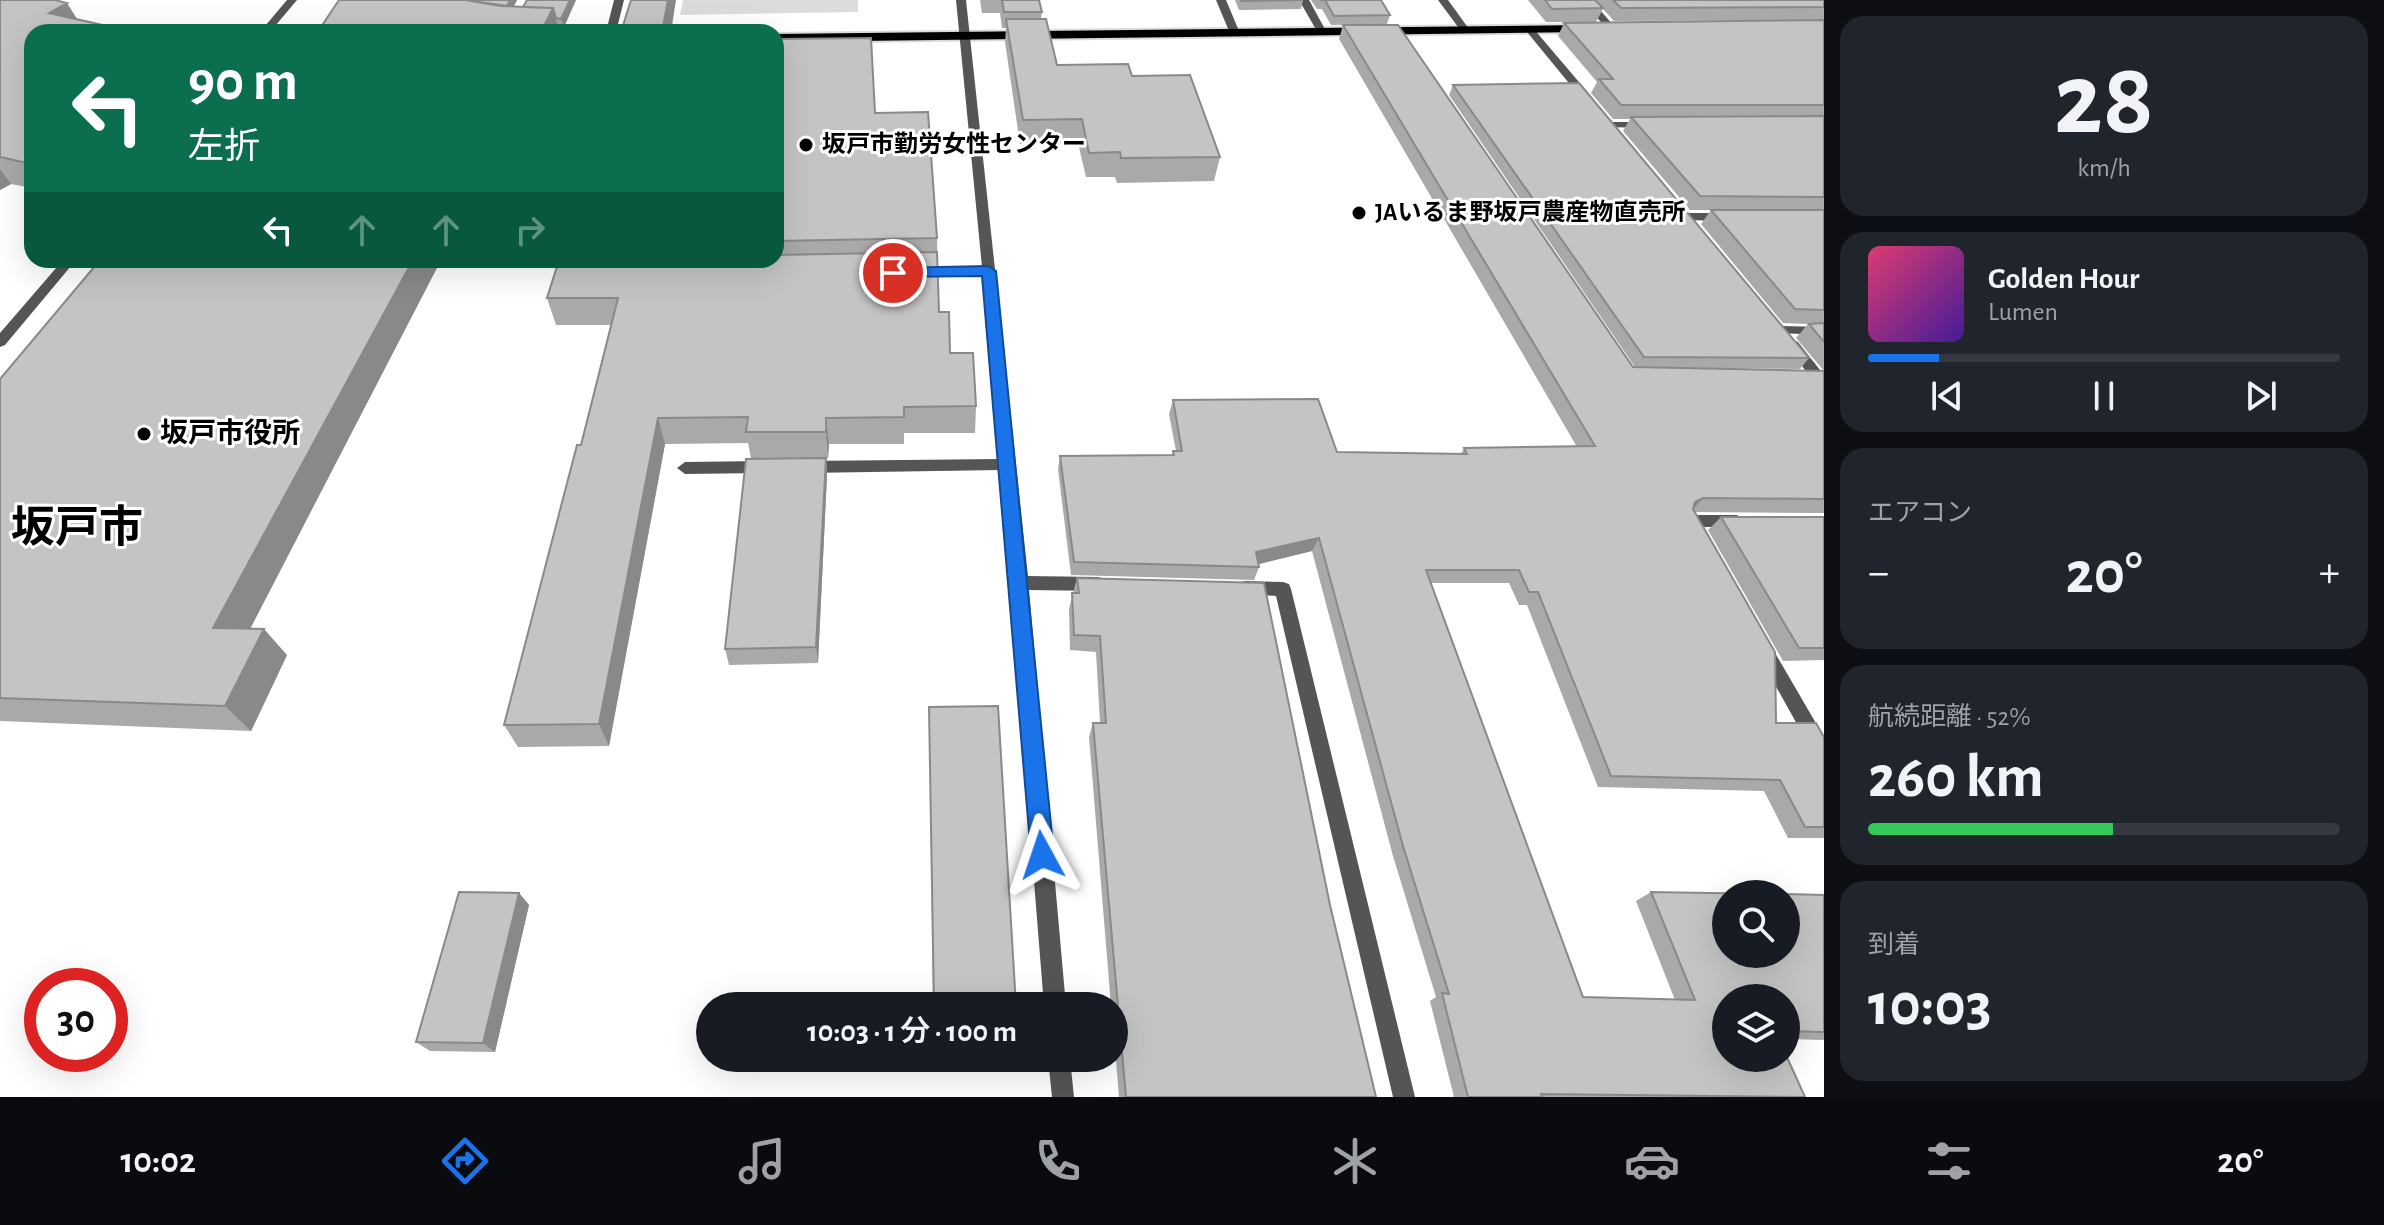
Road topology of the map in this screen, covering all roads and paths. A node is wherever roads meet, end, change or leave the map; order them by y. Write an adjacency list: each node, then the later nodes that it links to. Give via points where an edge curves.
1 (292, 0): 8 (street)
2 (619, 0): 9 (street)
3 (961, 0): 17 (street)
4 (1221, 0): 15 (street)
5 (1304, 0): 16 (street)
6 (1443, 0): 10 (street)
7 (1586, 0): 11 (street)
8 (272, 24)
9 (613, 24)
10 (1464, 29): 13 (main road); 14 (main road)
11 (1612, 29): 12 (main road); 14 (main road)
12 (1627, 29)
13 (1396, 30): 16 (main road); 19 (street)
14 (1530, 30): 20 (street)
15 (1234, 31): 16 (main road); 17 (main road)
16 (1321, 31)
17 (966, 35): 18 (main road); 28 (street)
18 (784, 38)
19 (1405, 43)
20 (1610, 125): 21 (street); 22 (street)
21 (1656, 125)
22 (1619, 136)
23 (1678, 206): 24 (street)
24 (1688, 217): 25 (street); 26 (street)
25 (1733, 217)
26 (1697, 229)
27 (63, 268): 31 (street)
28 (988, 271): 29 (street); 34 (street)
29 (909, 272)
30 (1824, 331): 33 (street, via 1776,325)
31 (0, 342)
32 (1802, 377): 33 (street)
33 (1821, 381)
34 (1008, 464): 35 (street); 38 (street)
35 (685, 468)
36 (1750, 521): 37 (street, via 1691,521)
37 (1707, 548)
38 (1020, 583): 39 (street); 43 (street)
39 (1113, 585)
40 (1221, 587): 46 (street, via 1283,589)
41 (1754, 631): 42 (street)
42 (1824, 754)
43 (1054, 992)
44 (1060, 1072): 45 (street)
45 (1063, 1097)
46 (1404, 1097)

